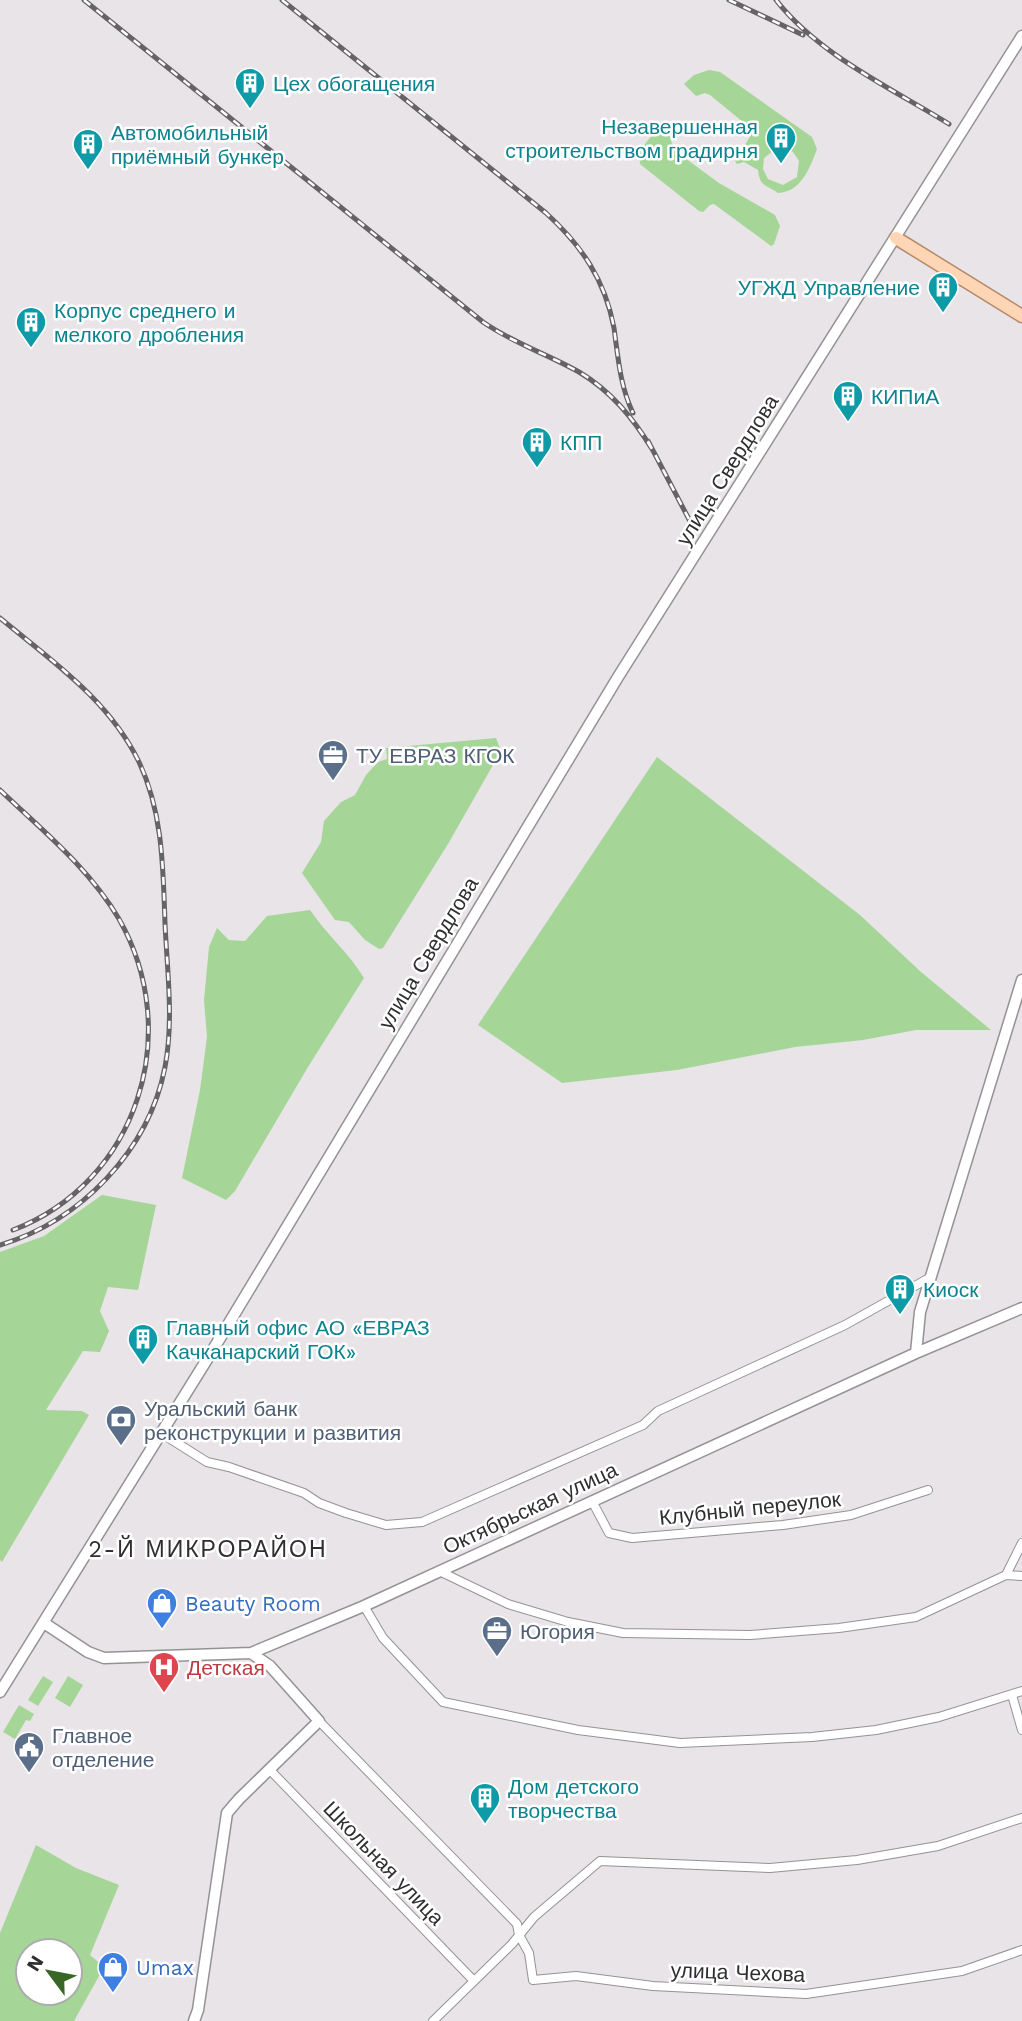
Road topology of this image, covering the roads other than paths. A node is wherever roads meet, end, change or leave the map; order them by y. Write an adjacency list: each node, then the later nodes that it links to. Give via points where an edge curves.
1 (1022, 36): 2 (main road, улица Свердлова)
2 (896, 238): 3 (main road); 8 (main road, улица Свердлова, via 611,689)
3 (1022, 316)
4 (1022, 980): 5 (main road)
5 (931, 1277): 7 (main road, via 920,1312); 8 (street, via 845,1325 658,1411 643,1425 422,1522 386,1525 346,1513 304,1493 207,1462)
6 (1022, 1308): 7 (main road, Октябрьская улица)
7 (916, 1353): 10 (main road, Октябрьская улица)
8 (161, 1433): 16 (main road, улица Свердлова)
9 (929, 1490): 10 (street, Клубный переулок, via 852,1515 632,1538 609,1533)
10 (592, 1501): 12 (main road, Октябрьская улица)
11 (1022, 1543): 13 (street)
12 (439, 1571): 13 (street, via 508,1604 568,1622 623,1633 750,1635 916,1616); 15 (main road, Октябрьская улица)
13 (1006, 1575): 14 (street)
14 (1022, 1576)
15 (364, 1606): 17 (main road, Октябрьская улица); 20 (street, via 383,1638 443,1702 578,1730 680,1743 813,1737 939,1717)
16 (44, 1623): 17 (main road, Октябрьская улица, via 104,1658); 19 (main road, улица Свердлова)
17 (251, 1653): 21 (main road, via 270,1666)
18 (1022, 1691): 20 (street)
19 (0, 1692)
20 (1012, 1695): 22 (street)
21 (319, 1721): 23 (main road); 25 (street, via 517,1924)
22 (1022, 1730)
23 (269, 1769): 27 (street, Школьная улица); 28 (main road, via 227,1813)
24 (1022, 1818): 25 (street, via 938,1846 857,1860 771,1868 600,1861)
25 (519, 1935): 26 (street, улица Чехова, via 529,1953 533,1980 576,1976 653,1986 807,1994 962,1970); 27 (street)
26 (1022, 1950)
27 (474, 1981): 29 (street)
28 (194, 2021)
29 (433, 2021)

